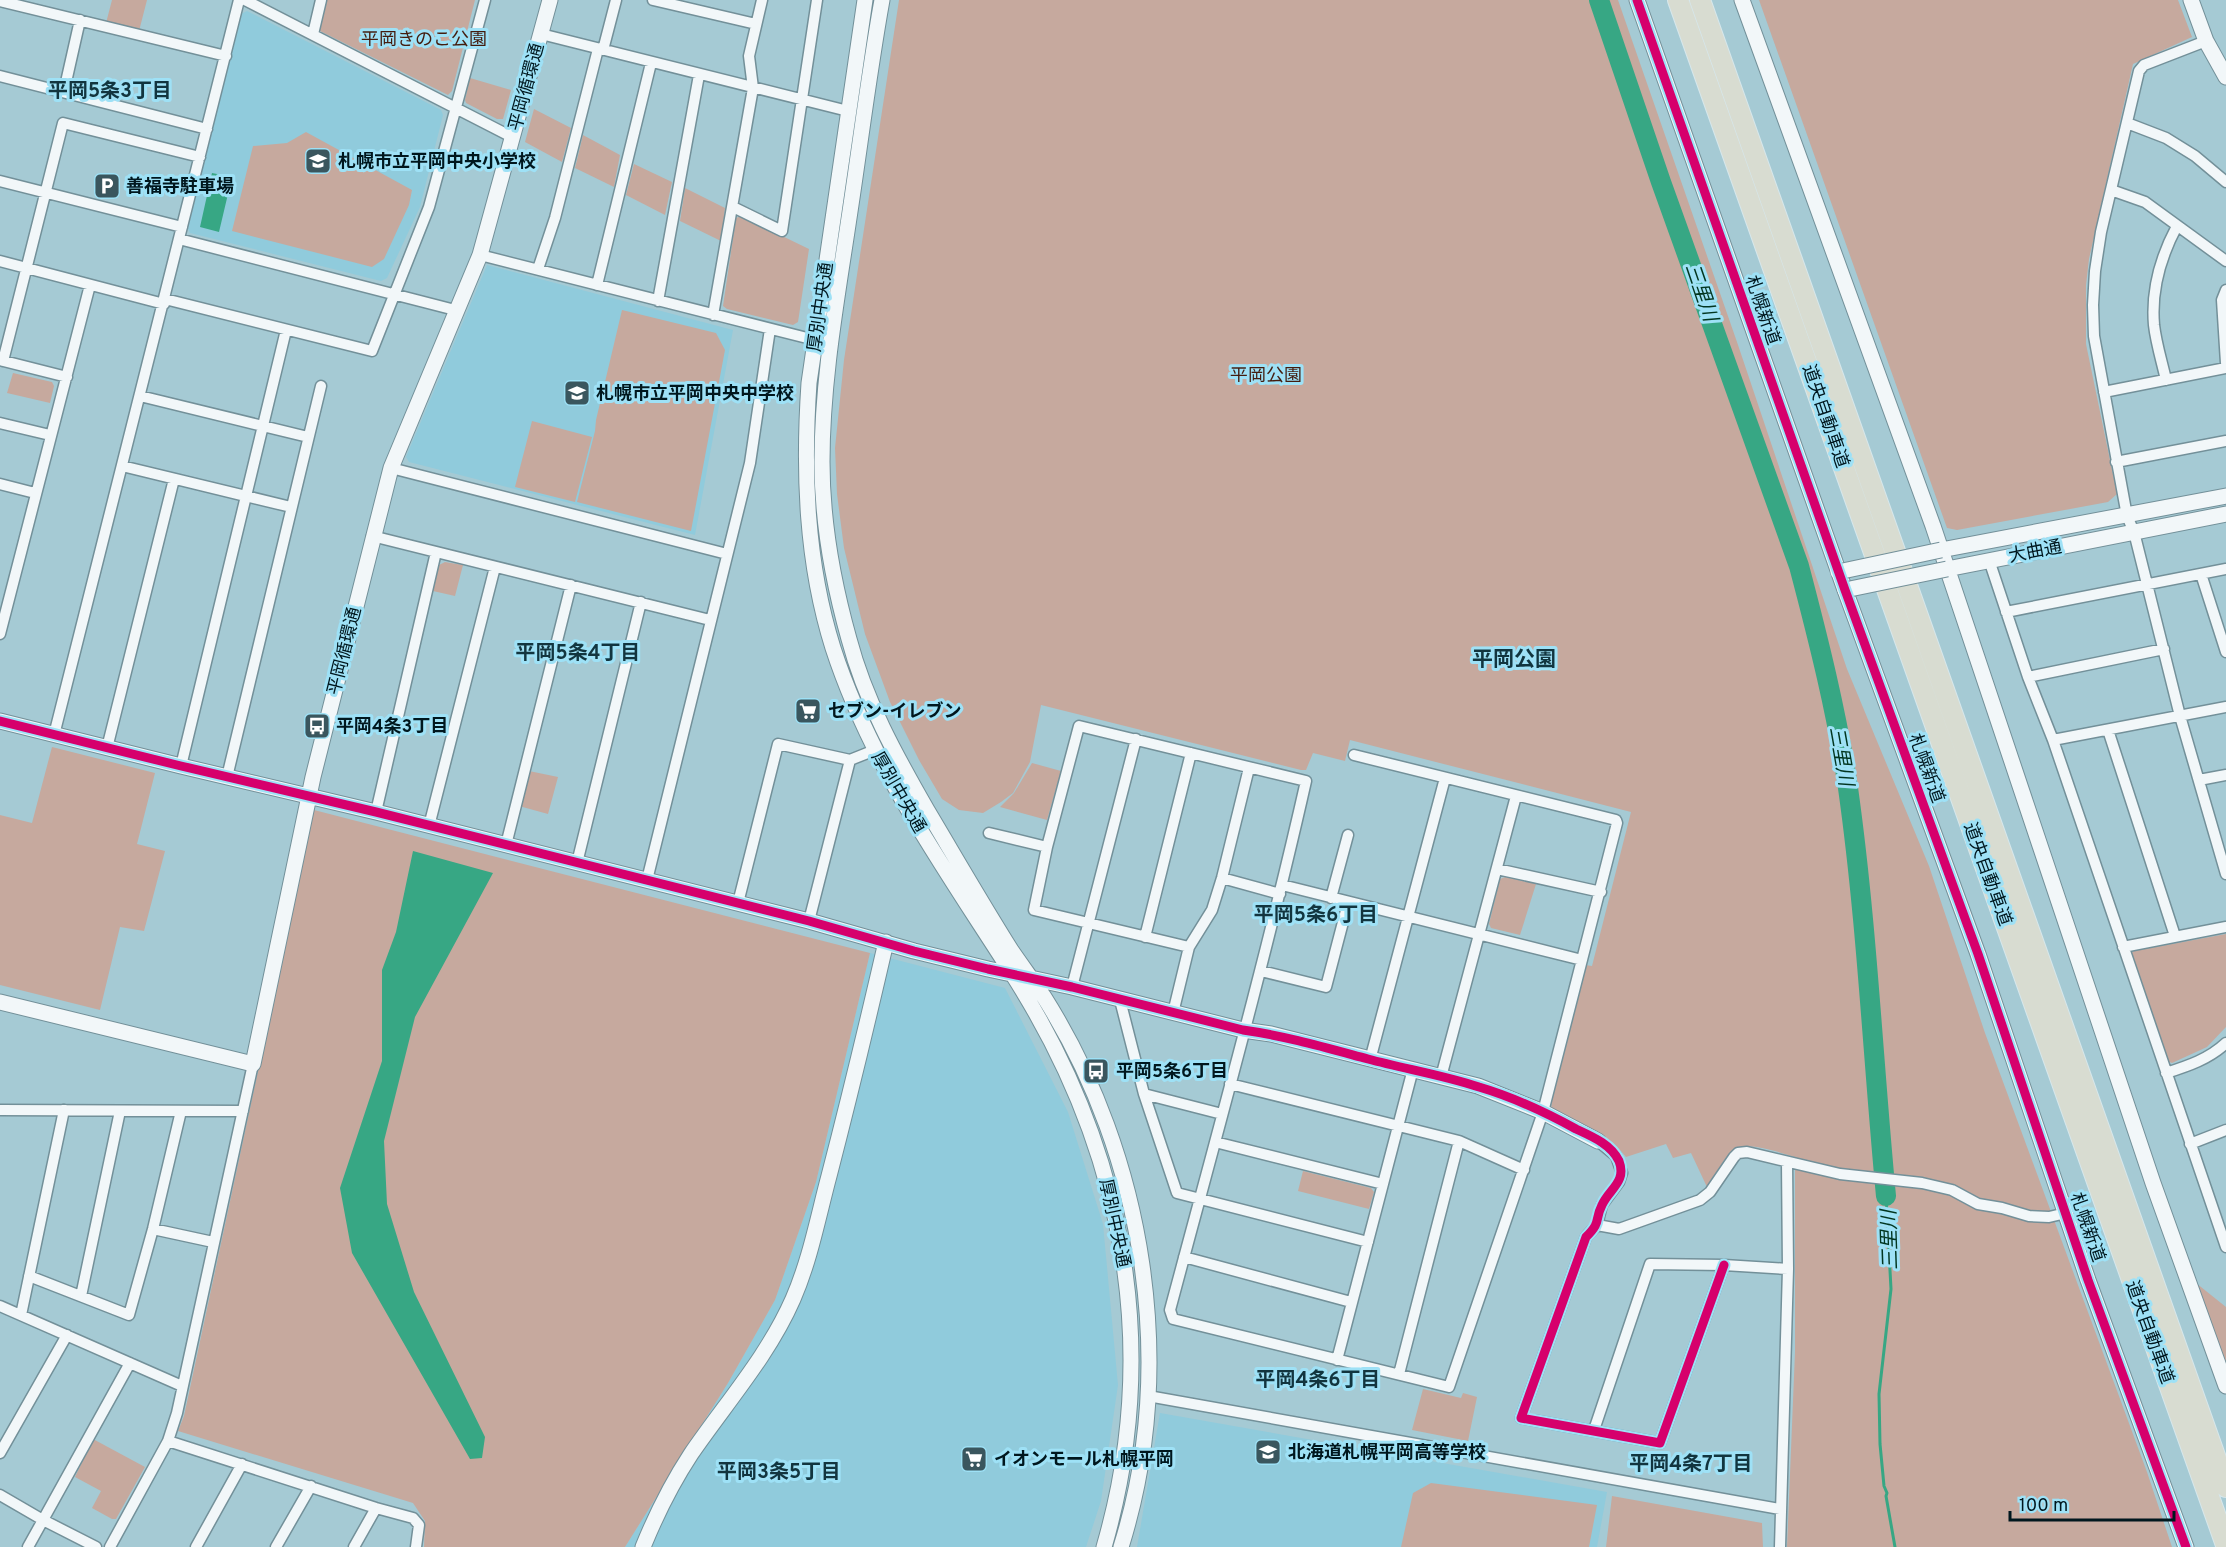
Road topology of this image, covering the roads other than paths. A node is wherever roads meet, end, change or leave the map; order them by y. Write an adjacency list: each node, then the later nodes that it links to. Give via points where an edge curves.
1 (239, 0): 24 (street)
2 (245, 0): 20 (street)
3 (321, 0): 20 (street)
4 (485, 0): 32 (street)
5 (550, 0): 21 (street, 平岡循環通)
6 (616, 0): 23 (street)
7 (653, 0): 19 (street)
8 (762, 0): 19 (street)
9 (817, 0): 31 (street)
10 (866, 0): 33 (street, 厚別中央通)
11 (882, 0): 62 (street, 厚別中央通)
12 (1637, 0): 96 (street, 札幌新道)
13 (1678, 0): 223 (highway, 道央自動車道)
14 (1700, 0): 218 (highway, 道央自動車道)
15 (1742, 0): 89 (street)
16 (2191, 0): 22 (street)
17 (0, 1): 18 (street)
18 (80, 20): 24 (street); 30 (street)
19 (756, 24): 29 (street, via 749,56)
20 (313, 34): 32 (street)
21 (541, 34): 23 (street); 36 (street, 平岡循環通)
22 (2206, 41): 28 (street); 34 (street, via 2144,64)
23 (600, 50): 25 (street); 50 (street)
24 (226, 56): 35 (street)
25 (651, 63): 26 (street); 52 (street)
26 (699, 75): 29 (street); 55 (street)
27 (0, 76): 30 (street)
28 (2226, 77)
29 (753, 88): 31 (street); 42 (street)
30 (64, 91): 35 (street)
31 (803, 99): 33 (street); 42 (street, via 782,231)
32 (454, 108): 36 (street); 54 (street, via 429,207)
33 (848, 111): 61 (street, 厚別中央通)
34 (2127, 123): 39 (street, via 2166,138); 40 (street)
35 (207, 129): 37 (street)
36 (512, 137): 46 (street, 平岡循環通)
37 (200, 157): 41 (street, via 63,123); 44 (street)
38 (0, 181): 41 (street)
39 (2226, 182)
40 (2111, 190): 43 (street, via 2145,202); 69 (street, via 2101,232 2093,305)
41 (45, 193): 44 (street); 49 (street)
42 (733, 207): 58 (street)
43 (2177, 226): 48 (street); 67 (street, via 2156,283 2154,324)
44 (182, 227): 45 (street)
45 (179, 239): 54 (street); 56 (street)
46 (480, 255): 50 (street); 57 (street, 平岡循環通)
47 (0, 261): 49 (street)
48 (2226, 261)
49 (28, 269): 51 (street); 63 (street)
50 (538, 269): 52 (street)
51 (90, 285): 56 (street); 66 (street)
52 (597, 285): 55 (street)
53 (2226, 291): 64 (street, via 2222,300)
54 (395, 294): 57 (street); 60 (street, via 372,351)
55 (658, 301): 58 (street)
56 (164, 302): 60 (street); 70 (street)
57 (455, 310): 78 (street, 平岡循環通)
58 (713, 315): 59 (street)
59 (770, 329): 61 (street); 91 (street, via 750,462)
60 (286, 330): 72 (street)
61 (815, 340): 62 (street); 117 (street, 厚別中央通, via 805,442 810,537 834,649)
62 (831, 344): 159 (street, 厚別中央通, via 824,408 824,503 836,590 850,644 875,712 907,776)
63 (2, 360): 66 (street)
64 (2226, 363)
65 (2226, 368): 67 (street)
66 (67, 377): 73 (street)
67 (2166, 380): 69 (street)
68 (321, 387): 74 (street)
69 (2104, 392): 76 (street)
70 (140, 396): 72 (street); 77 (street)
71 (0, 423): 73 (street)
72 (262, 427): 74 (street); 82 (street)
73 (50, 435): 81 (street)
74 (308, 437): 84 (street)
75 (2226, 441): 76 (street)
76 (2116, 462): 86 (street)
77 (122, 466): 79 (street); 113 (street)
78 (391, 468): 88 (street, 平岡循環通); 91 (street)
79 (174, 479): 82 (street); 116 (street)
80 (0, 484): 81 (street)
81 (35, 493): 104 (street)
82 (245, 496): 84 (street); 121 (street)
83 (2226, 496): 86 (street, 大曲通)
84 (291, 507): 124 (street)
85 (2226, 514): 87 (street, 大曲通)
86 (2127, 516): 87 (street); 89 (street, 大曲通)
87 (2134, 532): 92 (street, 大曲通); 99 (street)
88 (372, 536): 90 (street); 127 (street, 平岡循環通)
89 (1941, 550): 94 (street); 96 (street, 大曲通, bridge)
90 (436, 552): 93 (street); 129 (street)
91 (727, 554): 103 (street)
92 (1989, 560): 94 (street, 大曲通); 102 (street)
93 (495, 567): 98 (street); 130 (street)
94 (1947, 569): 100 (street, 大曲通, bridge); 211 (street, via 2153,1183)
95 (2226, 569): 97 (street)
96 (1838, 572): 100 (street, 札幌新道)
97 (2201, 574): 99 (street); 105 (street)
98 (571, 585): 101 (street); 133 (street)
99 (2148, 585): 102 (street); 106 (street)
100 (1845, 590): 192 (street, 札幌新道, via 1978,954)
101 (641, 603): 103 (street); 136 (street)
102 (2006, 612): 108 (street)
103 (710, 620): 140 (street)
104 (0, 634)
105 (2224, 638): 107 (street)
106 (2164, 649): 108 (street); 110 (street)
107 (2226, 652)
108 (2028, 677): 115 (street)
109 (2226, 707): 110 (street)
110 (2180, 716): 112 (street); 126 (street)
111 (0, 721): 113 (street)
112 (2108, 730): 115 (street); 151 (street)
113 (54, 735): 116 (street)
114 (1136, 739): 118 (street); 134 (street, via 1079,726); 148 (street)
115 (2053, 740): 154 (street)
116 (107, 748): 121 (street)
117 (875, 750): 120 (street); 158 (street, 厚別中央通, via 911,815)
118 (1191, 753): 122 (street); 152 (street)
119 (1353, 756): 125 (street)
120 (850, 760): 144 (street, via 778,744); 147 (street)
121 (181, 766): 124 (street)
122 (1250, 768): 139 (street); 141 (street, via 1306,780)
123 (2226, 775): 126 (street)
124 (227, 777): 127 (street)
125 (1445, 778): 128 (street); 146 (street)
126 (2199, 780): 135 (street)
127 (309, 796): 129 (street); 167 (street, 平岡循環通)
128 (1516, 796): 137 (street); 142 (street, via 1616,820)
129 (376, 812): 130 (street)
130 (429, 826): 133 (street)
131 (989, 833): 134 (street)
132 (1348, 835): 143 (street)
133 (506, 845): 136 (street)
134 (1047, 847): 148 (street, via 1034,910)
135 (2223, 847): 138 (street)
136 (577, 863): 140 (street)
137 (1497, 869): 142 (street); 150 (street)
138 (2226, 874)
139 (1222, 878): 141 (street); 155 (street, via 1212,910)
140 (647, 880): 144 (street)
141 (1281, 890): 143 (street); 157 (street)
142 (1601, 892): 156 (street)
143 (1331, 898): 145 (street)
144 (738, 903): 147 (street)
145 (1348, 903): 146 (street); 157 (street, via 1326,987)
146 (1409, 917): 150 (street); 166 (street)
147 (809, 921): 153 (street)
148 (1089, 924): 152 (street); 160 (street)
149 (2226, 927): 151 (street)
150 (1480, 935): 156 (street); 170 (street)
151 (2175, 936): 154 (street)
152 (1145, 937): 155 (street)
153 (886, 942): 158 (street); 231 (street, via 813,1239 794,1298 772,1340 690,1456)
154 (2122, 946): 169 (street)
155 (1189, 947): 163 (street)
156 (1582, 960): 178 (street)
157 (1261, 971): 164 (street)
158 (1013, 975): 159 (street); 232 (street, 厚別中央通, via 1081,1104 1111,1192 1124,1253 1133,1359 1130,1415 1116,1505)
159 (1031, 979): 160 (street); 212 (street, 厚別中央通, via 1076,1056 1100,1108 1125,1182 1147,1299)
160 (1072, 987): 161 (street)
161 (1120, 1000): 163 (street); 172 (street)
162 (0, 1002): 167 (street)
163 (1173, 1013): 164 (street)
164 (1244, 1030): 166 (street); 171 (street)
165 (2226, 1043): 169 (street, via 2206,1058)
166 (1370, 1060): 168 (street)
167 (253, 1064): 177 (street)
168 (1413, 1069): 170 (street); 180 (street)
169 (2166, 1073): 185 (street)
170 (1441, 1077): 178 (street, via 1478,1086)
171 (1230, 1084): 179 (street); 180 (street)
172 (1144, 1094): 179 (street); 189 (street, via 1177,1193)
173 (0, 1110): 174 (street)
174 (64, 1110): 175 (street); 201 (street)
175 (120, 1111): 176 (street); 202 (street)
176 (181, 1111): 177 (street); 194 (street)
177 (243, 1111): 195 (street)
178 (1543, 1112): 183 (street); 187 (street)
179 (1222, 1114): 184 (street)
180 (1398, 1126): 182 (street); 188 (street)
181 (2226, 1130): 185 (street)
182 (1459, 1141): 187 (street); 209 (street)
183 (1598, 1141): 193 (street, via 1616,1156 1622,1173 1602,1205)
184 (1215, 1142): 188 (street); 189 (street)
185 (2190, 1144): 191 (street)
186 (1787, 1162): 192 (street, via 1863,1178 1952,1190 1978,1204 2029,1216); 193 (street, via 1738,1153 1700,1200 1619,1229); 200 (street)
187 (1524, 1170): 209 (street, via 1449,1387)
188 (1383, 1184): 196 (street)
189 (1199, 1200): 196 (street); 198 (street)
190 (2226, 1208): 191 (street)
191 (2214, 1212): 197 (street)
192 (2066, 1213): 235 (street, 札幌新道)
193 (1597, 1225): 213 (street, via 1586,1237 1521,1418)
194 (153, 1229): 195 (street); 202 (street, via 129,1315)
195 (213, 1242): 210 (street)
196 (1368, 1242): 203 (street)
197 (2226, 1246)
198 (1184, 1257): 203 (street); 207 (street, via 1170,1310 1173,1319)
199 (1724, 1265): 200 (street); 213 (street, via 1650,1264); 213 (street, via 1660,1443)
200 (1788, 1269): 221 (street)
201 (29, 1276): 202 (street); 205 (street)
202 (81, 1296)
203 (1352, 1302): 207 (street)
204 (1, 1308): 205 (street)
205 (21, 1315): 206 (street)
206 (67, 1335): 208 (street); 215 (street)
207 (1337, 1360): 209 (street)
208 (130, 1363): 210 (street); 222 (street)
209 (1399, 1374)
210 (182, 1386): 214 (street)
211 (2226, 1386)
212 (1148, 1396): 221 (street); 233 (street, 厚別中央通, via 1131,1514)
213 (1594, 1430)
214 (168, 1441): 216 (street); 226 (street)
215 (0, 1453)
216 (242, 1464): 217 (street); 227 (street)
217 (311, 1486): 220 (street); 228 (street)
218 (2226, 1487)
219 (0, 1495): 222 (street)
220 (376, 1508): 229 (street); 230 (street, via 414,1518 419,1525)
221 (1780, 1509): 234 (street)
222 (43, 1520): 224 (street); 225 (street)
223 (2226, 1545)
224 (28, 1547)
225 (96, 1547)
226 (110, 1547)
227 (196, 1547)
228 (276, 1547)
229 (354, 1547)
230 (416, 1547)
231 (643, 1547)
232 (1104, 1547)
233 (1121, 1547)
234 (1780, 1547)
235 (2186, 1547)

